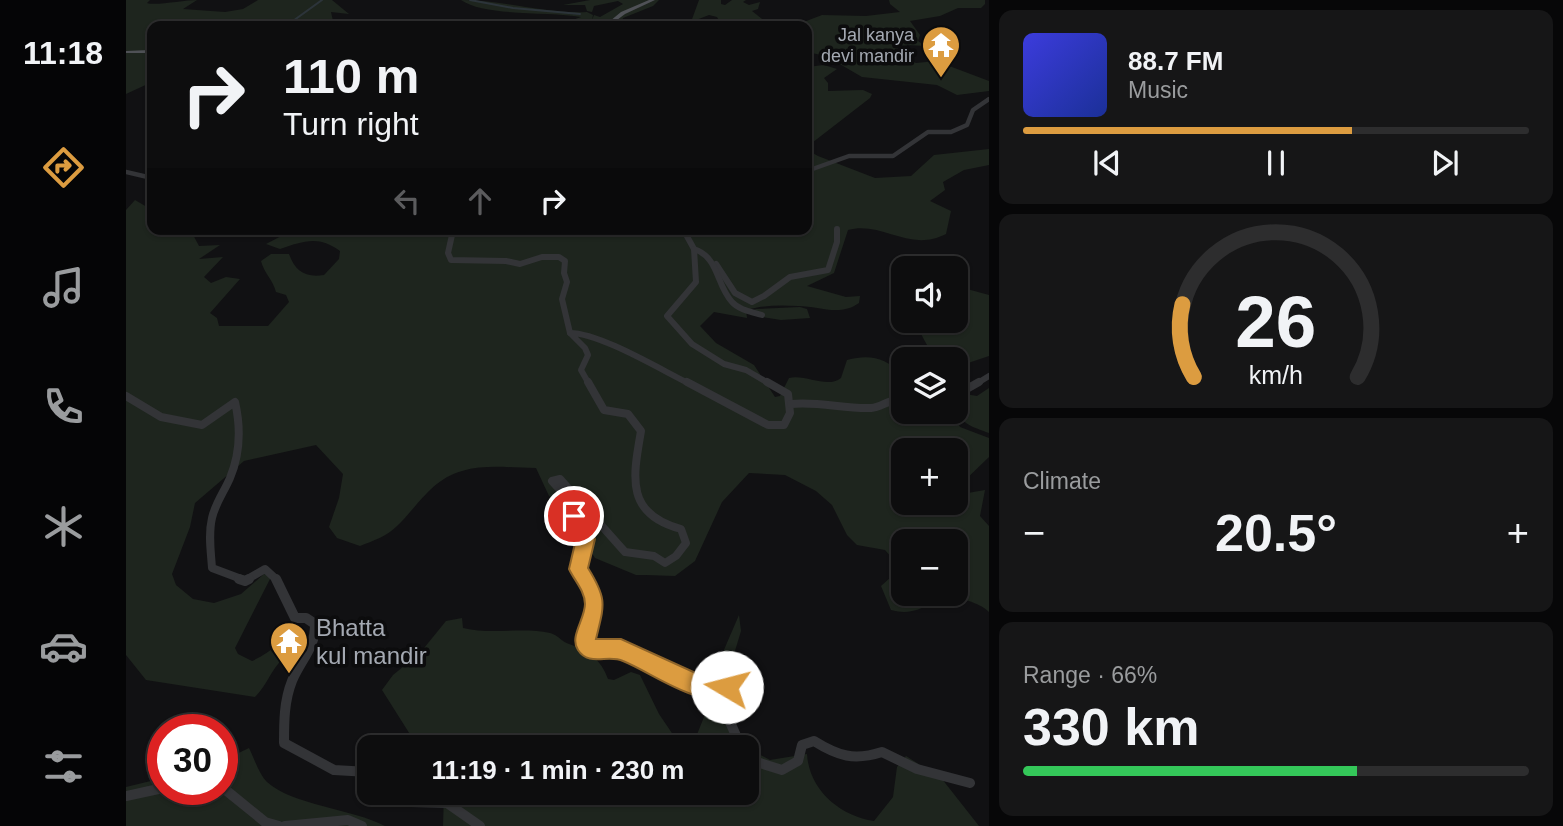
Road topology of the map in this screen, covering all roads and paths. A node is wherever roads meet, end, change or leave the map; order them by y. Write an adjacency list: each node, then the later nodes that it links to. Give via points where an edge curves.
1 (653, 0): 2 (main road)
2 (613, 21)
3 (147, 51): 4 (main road)
4 (126, 52)
5 (989, 99): 6 (street, via 973,110 967,125 951,132 928,132 892,156 871,153 834,159)
6 (812, 169)
7 (126, 172): 8 (street)
8 (147, 177)
9 (837, 229): 13 (street, via 828,270 800,272 754,301 739,297)
10 (452, 235): 15 (street, via 451,260 520,264 559,257 565,261 567,282 562,299)
11 (686, 235): 12 (street)
12 (694, 249): 13 (street); 20 (street, via 696,282 667,316 692,344 788,394)
13 (708, 257): 14 (street, via 731,301)
14 (762, 315)
15 (570, 333): 20 (street, via 601,341 768,425 784,425); 21 (street, via 585,348 581,370 604,410 628,414 641,431 633,480 639,502 662,524 681,529 686,543 665,563 654,556 625,552 560,479 552,481 572,503 586,539 578,569 595,604 584,643 591,650 621,649 699,685 727,687)
16 (989, 376): 17 (street)
17 (968, 388)
18 (126, 396): 23 (street, via 161,417 202,425 235,402 241,422 238,452 211,524 212,568 245,581 265,569 281,584 295,618 315,624 317,632 290,685 284,743 335,772)
19 (891, 398): 20 (street, via 873,408)
20 (791, 404)
21 (736, 735)
22 (759, 764): 24 (street, via 782,769 798,761 802,745 814,741 857,760 882,751 916,769)
23 (357, 774)
24 (970, 783)
25 (147, 791): 26 (street)
26 (126, 796)
27 (238, 800): 29 (street, via 265,822)
28 (449, 805): 32 (street)
29 (279, 826)
30 (285, 826): 31 (street, via 348,820)
31 (362, 826)
32 (480, 826)

